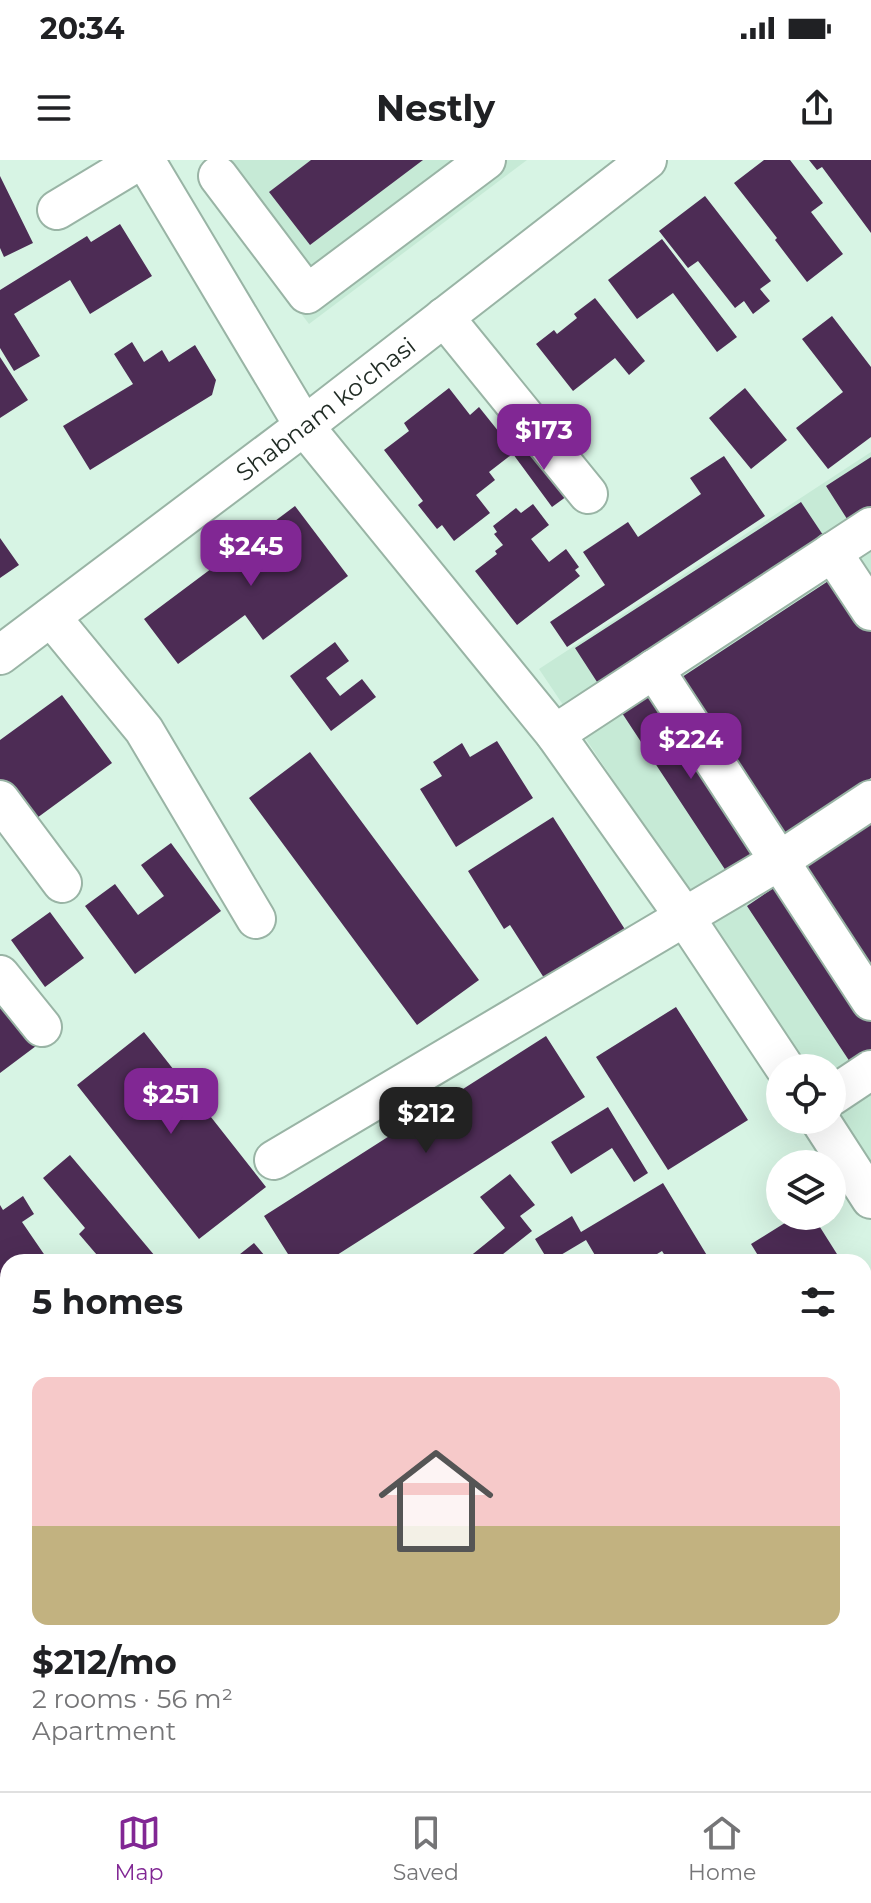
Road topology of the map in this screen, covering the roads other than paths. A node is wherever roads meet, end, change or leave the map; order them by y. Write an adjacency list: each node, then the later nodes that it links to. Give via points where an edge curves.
1 (142, 160): 5 (street); 6 (street)
2 (486, 160): 4 (street, via 307,294)
3 (647, 160): 7 (street, Shabnam ko'chasi)
4 (229, 168): 5 (street)
5 (174, 209): 8 (street)
6 (57, 210)
7 (444, 317): 8 (street, Shabnam ko'chasi); 9 (street)
8 (304, 426): 12 (street, Shabnam ko'chasi); 15 (street)
9 (588, 494)
10 (858, 542): 11 (street); 14 (street)
11 (871, 611)
12 (51, 617): 13 (street, Shabnam ko'chasi); 21 (street, via 144,730)
13 (0, 655)
14 (654, 669): 15 (street); 18 (street)
15 (555, 734): 20 (street)
16 (0, 800): 19 (street)
17 (871, 800): 18 (street)
18 (779, 861): 20 (street); 23 (street)
19 (62, 883)
20 (684, 916): 25 (street); 29 (street)
21 (256, 919)
22 (0, 975): 24 (street)
23 (871, 1001)
24 (42, 1027)
25 (776, 1054)
26 (871, 1070): 27 (street)
27 (846, 1087)
28 (829, 1134): 30 (street)
29 (274, 1160)
30 (871, 1199)

